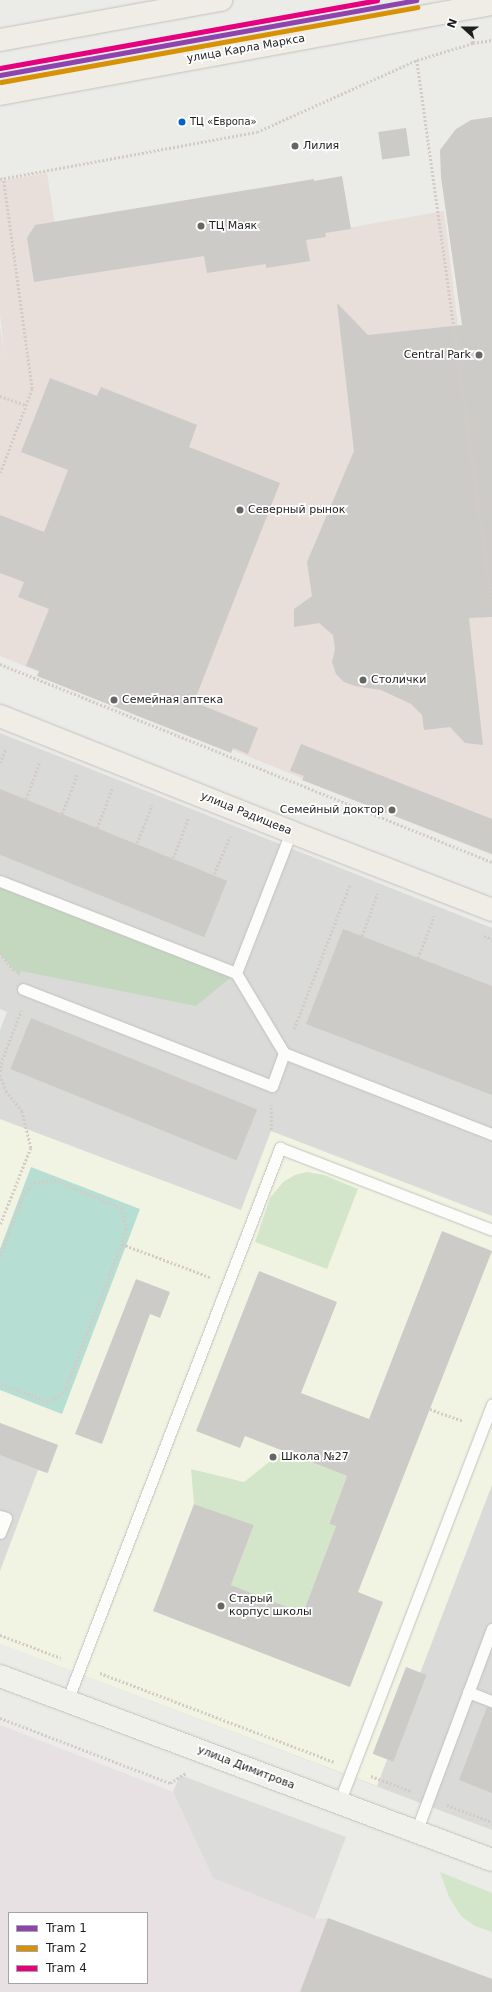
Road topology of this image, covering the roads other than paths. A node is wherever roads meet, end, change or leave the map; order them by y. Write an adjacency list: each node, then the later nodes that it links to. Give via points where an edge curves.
1 (221, 0): 3 (main road)
2 (492, 4): 4 (main road, улица Карла Маркса)
3 (0, 40)
4 (0, 94)
5 (0, 716): 6 (main road, улица Радищева)
6 (291, 832): 8 (main road, улица Радищева); 9 (lane)
7 (0, 881): 9 (lane)
8 (492, 910)
9 (236, 973): 11 (lane)
10 (23, 989): 11 (lane, via 272,1086)
11 (284, 1053): 12 (lane)
12 (492, 1134)
13 (492, 1230): 20 (lane, via 280,1148)
14 (492, 1404): 22 (lane)
15 (0, 1516): 16 (lane, via 6,1518)
16 (0, 1532)
17 (492, 1629): 19 (lane)
18 (0, 1676): 20 (main road, улица Димитрова)
19 (468, 1692): 21 (lane); 23 (lane)
20 (67, 1701): 22 (main road, улица Димитрова)
21 (492, 1701)
22 (338, 1803): 23 (main road, улица Димитрова)
23 (416, 1832): 24 (main road, улица Димитрова)
24 (492, 1860)

